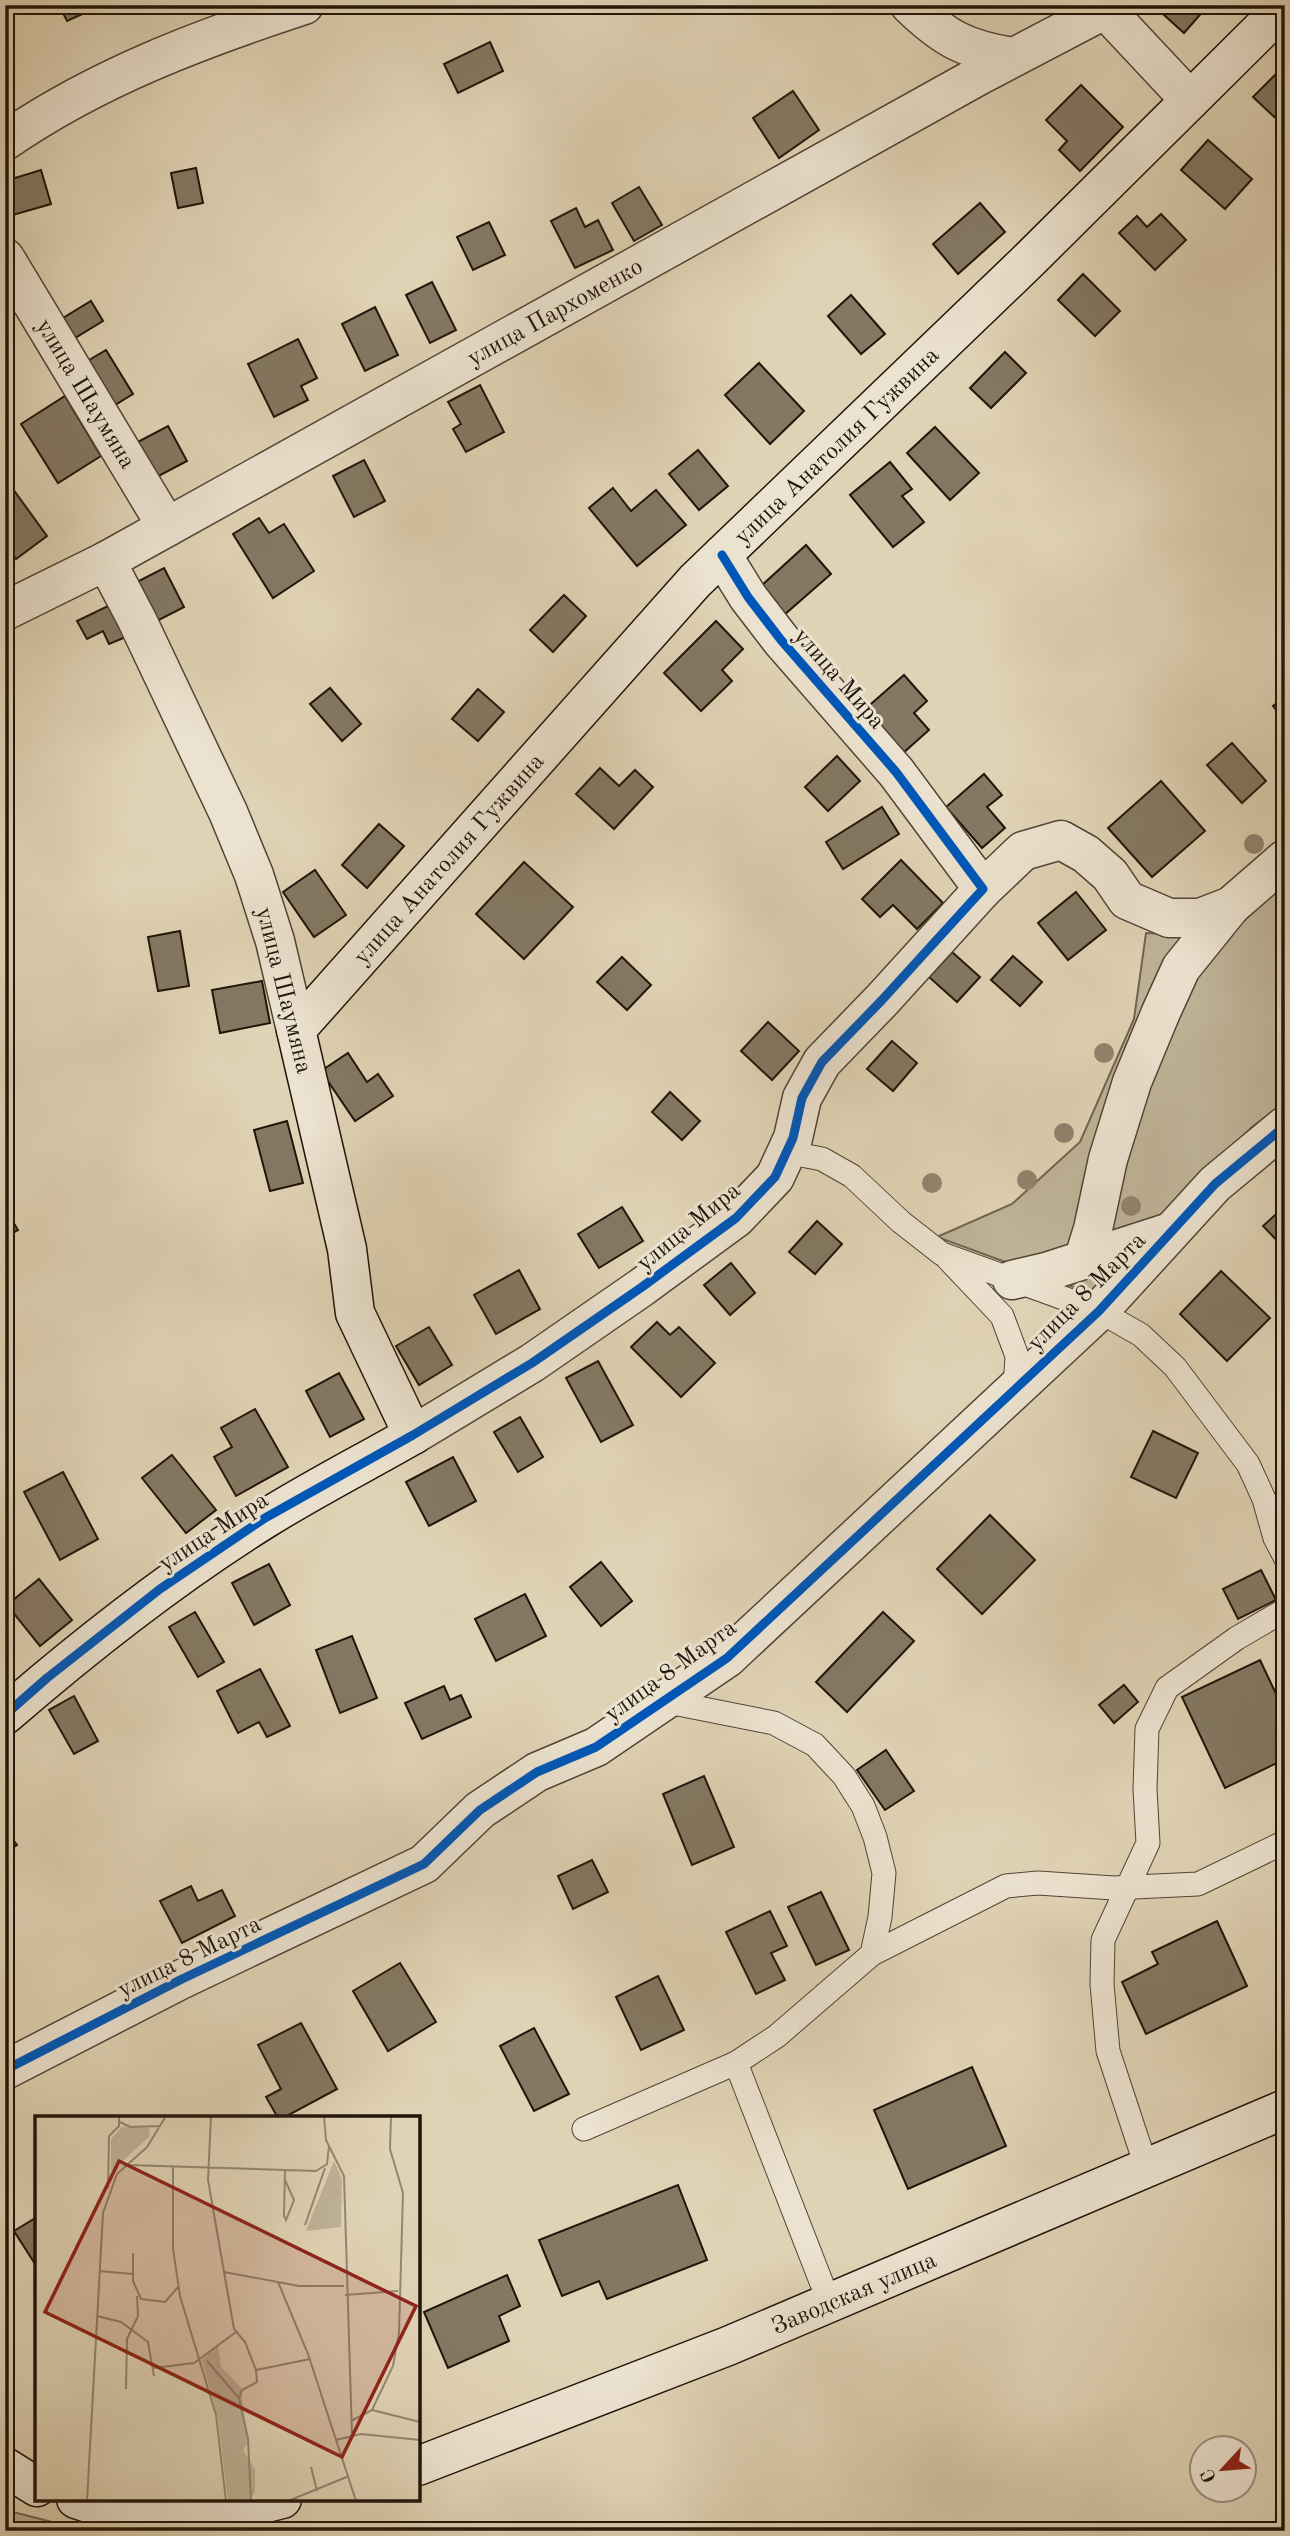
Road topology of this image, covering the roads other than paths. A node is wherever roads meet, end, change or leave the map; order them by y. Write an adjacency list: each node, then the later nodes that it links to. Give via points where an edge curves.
1 (304, 5): 7 (street, via 165,54 32,122)
2 (910, 5): 5 (street, via 946,36 970,49)
3 (1285, 6): 6 (street, улица Анатолия Гужвина)
4 (1103, 8): 5 (street, улица Пархоменко); 6 (street)
5 (1013, 58): 9 (street, улица Пархоменко)
6 (1190, 100): 10 (street, улица Анатолия Гужвина)
7 (5, 141)
8 (5, 258): 9 (street, улица Шаумяна)
9 (167, 527): 11 (street, улица Пархоменко)
10 (722, 555): 14 (street, улица Мира, via 781,640 896,772); 16 (street, улица Анатолия Гужвина)
11 (106, 561): 12 (street, улица Пархоменко); 16 (street, улица Шаумяна, via 228,811 254,875)
12 (5, 611)
13 (1285, 859): 15 (street)
14 (983, 889): 15 (street, via 1023,851 1061,840 1110,875 1127,900 1169,918 1200,918); 18 (street, улица Мира, via 822,1062 802,1098)
15 (1231, 906): 21 (street, via 1181,968 1151,1035 1112,1146)
16 (296, 1030): 25 (street, улица Шаумяна, via 347,1249 355,1313)
17 (1285, 1126): 19 (street, улица 8 Марта, via 1215,1184)
18 (786, 1152): 20 (lane, via 822,1159 852,1177); 25 (street, улица Мира, via 775,1177 736,1218 532,1363)
19 (1173, 1231): 21 (street); 23 (street, улица 8 Марта)
20 (942, 1254): 22 (lane); 24 (lane, via 1002,1316 1017,1356)
21 (1084, 1258): 22 (street)
22 (1012, 1280): 23 (lane)
23 (1099, 1311): 24 (street, улица 8 Марта); 26 (lane, via 1141,1335 1175,1367 1218,1422 1248,1464)
24 (1015, 1389): 28 (street, улица 8 Марта, via 727,1658)
25 (413, 1435): 29 (street, улица Мира, via 265,1518 160,1589)
26 (1285, 1557)
27 (1285, 1610): 31 (lane, via 1237,1637 1167,1688 1147,1729 1148,1843)
28 (663, 1701): 32 (lane, via 774,1723 815,1745 844,1776 863,1806 884,1873); 34 (street, улица 8 Марта, via 596,1747 537,1772 480,1810 424,1864 180,1980)
29 (5, 1715)
30 (1285, 1842): 31 (lane, via 1198,1884)
31 (1127, 1887): 32 (lane, via 1006,1886); 37 (lane, via 1103,1940 1102,1984 1108,2051)
32 (872, 1954): 33 (lane, via 777,2036)
33 (736, 2063): 36 (lane); 38 (lane)
34 (5, 2070)
35 (1285, 2109): 37 (street, Заводская улица)
36 (584, 2129)
37 (1146, 2166): 38 (street, Заводская улица)
38 (829, 2302): 39 (street, Заводская улица)
39 (420, 2465)
40 (5, 2467): 41 (street)
41 (35, 2486)
42 (82, 2501): 44 (street, via 159,2509)
43 (274, 2501): 44 (street)
44 (243, 2509): 45 (street)
45 (205, 2531)

